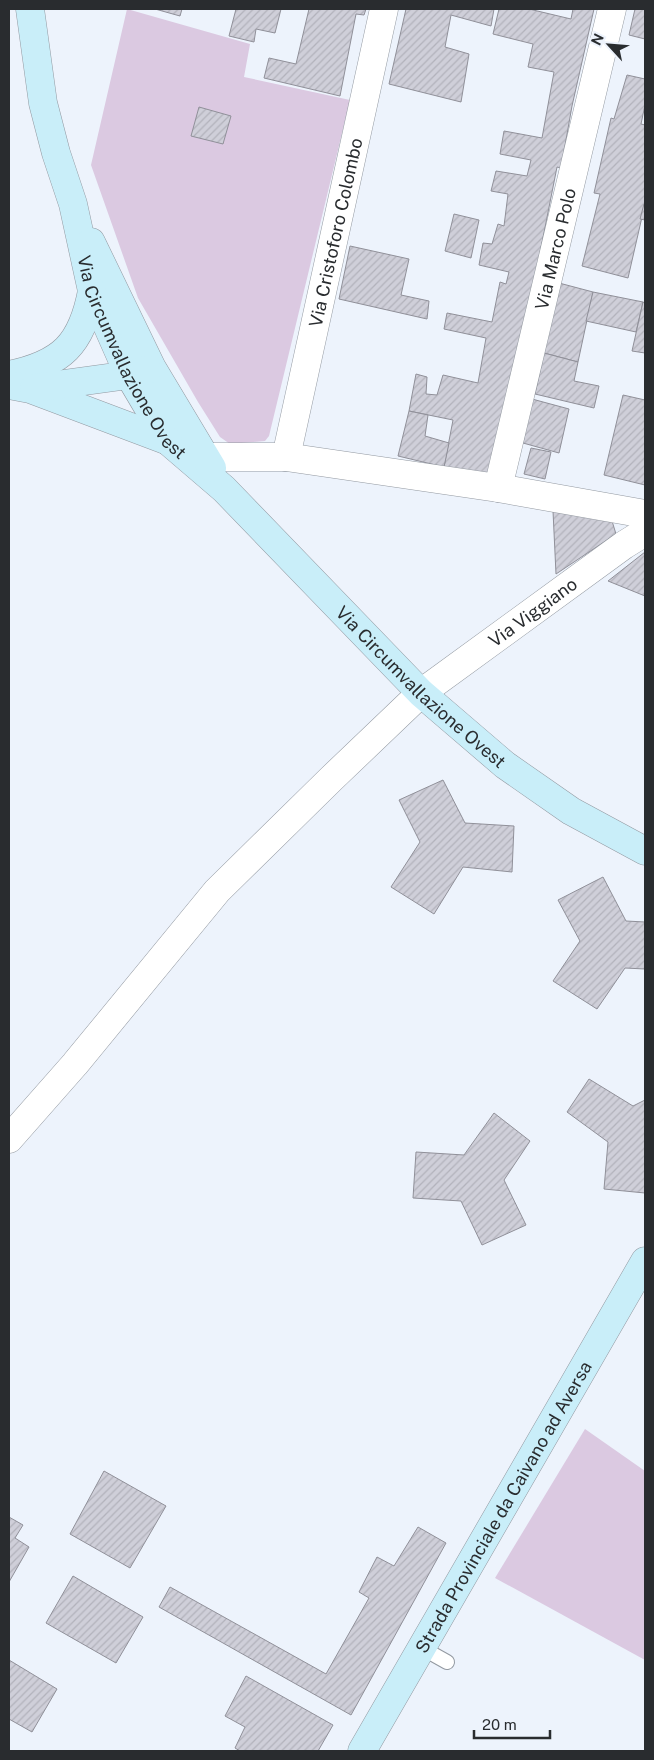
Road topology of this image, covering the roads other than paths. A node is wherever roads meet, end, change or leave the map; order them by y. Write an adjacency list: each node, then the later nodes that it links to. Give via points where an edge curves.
1 (30, 9): 4 (street, Via Circumvallazione Ovest, via 43,103)
2 (384, 9): 10 (street, Via Cristoforo Colombo)
3 (612, 9): 11 (street, Via Marco Polo)
4 (73, 204): 5 (street, Via Circumvallazione Ovest); 6 (street, Via Circumvallazione Ovest)
5 (92, 290): 6 (street, Via Circumvallazione Ovest); 7 (street, via 87,317 71,344 54,360 28,371)
6 (141, 372): 7 (street); 8 (street, Via Circumvallazione Ovest); 9 (street, Via Circumvallazione Ovest)
7 (16, 383): 8 (street)
8 (168, 441): 12 (street, Via Circumvallazione Ovest)
9 (204, 457): 10 (street); 12 (street, Via Circumvallazione Ovest)
10 (286, 457): 11 (street)
11 (498, 488): 13 (street)
12 (224, 489): 15 (street, Via Circumvallazione Ovest)
13 (645, 514)
14 (645, 532): 15 (street, Via Viggiano)
15 (421, 693): 16 (street, Via Circumvallazione Ovest, via 505,765 571,811); 17 (street, Via Viggiano, via 217,891)
16 (645, 851)
17 (9, 1139)
18 (641, 1279): 19 (street, Strada Provinciale da Caivano ad Aversa)
19 (422, 1648): 20 (lane); 21 (street, Strada Provinciale da Caivano ad Aversa)
20 (447, 1662)
21 (362, 1751)

